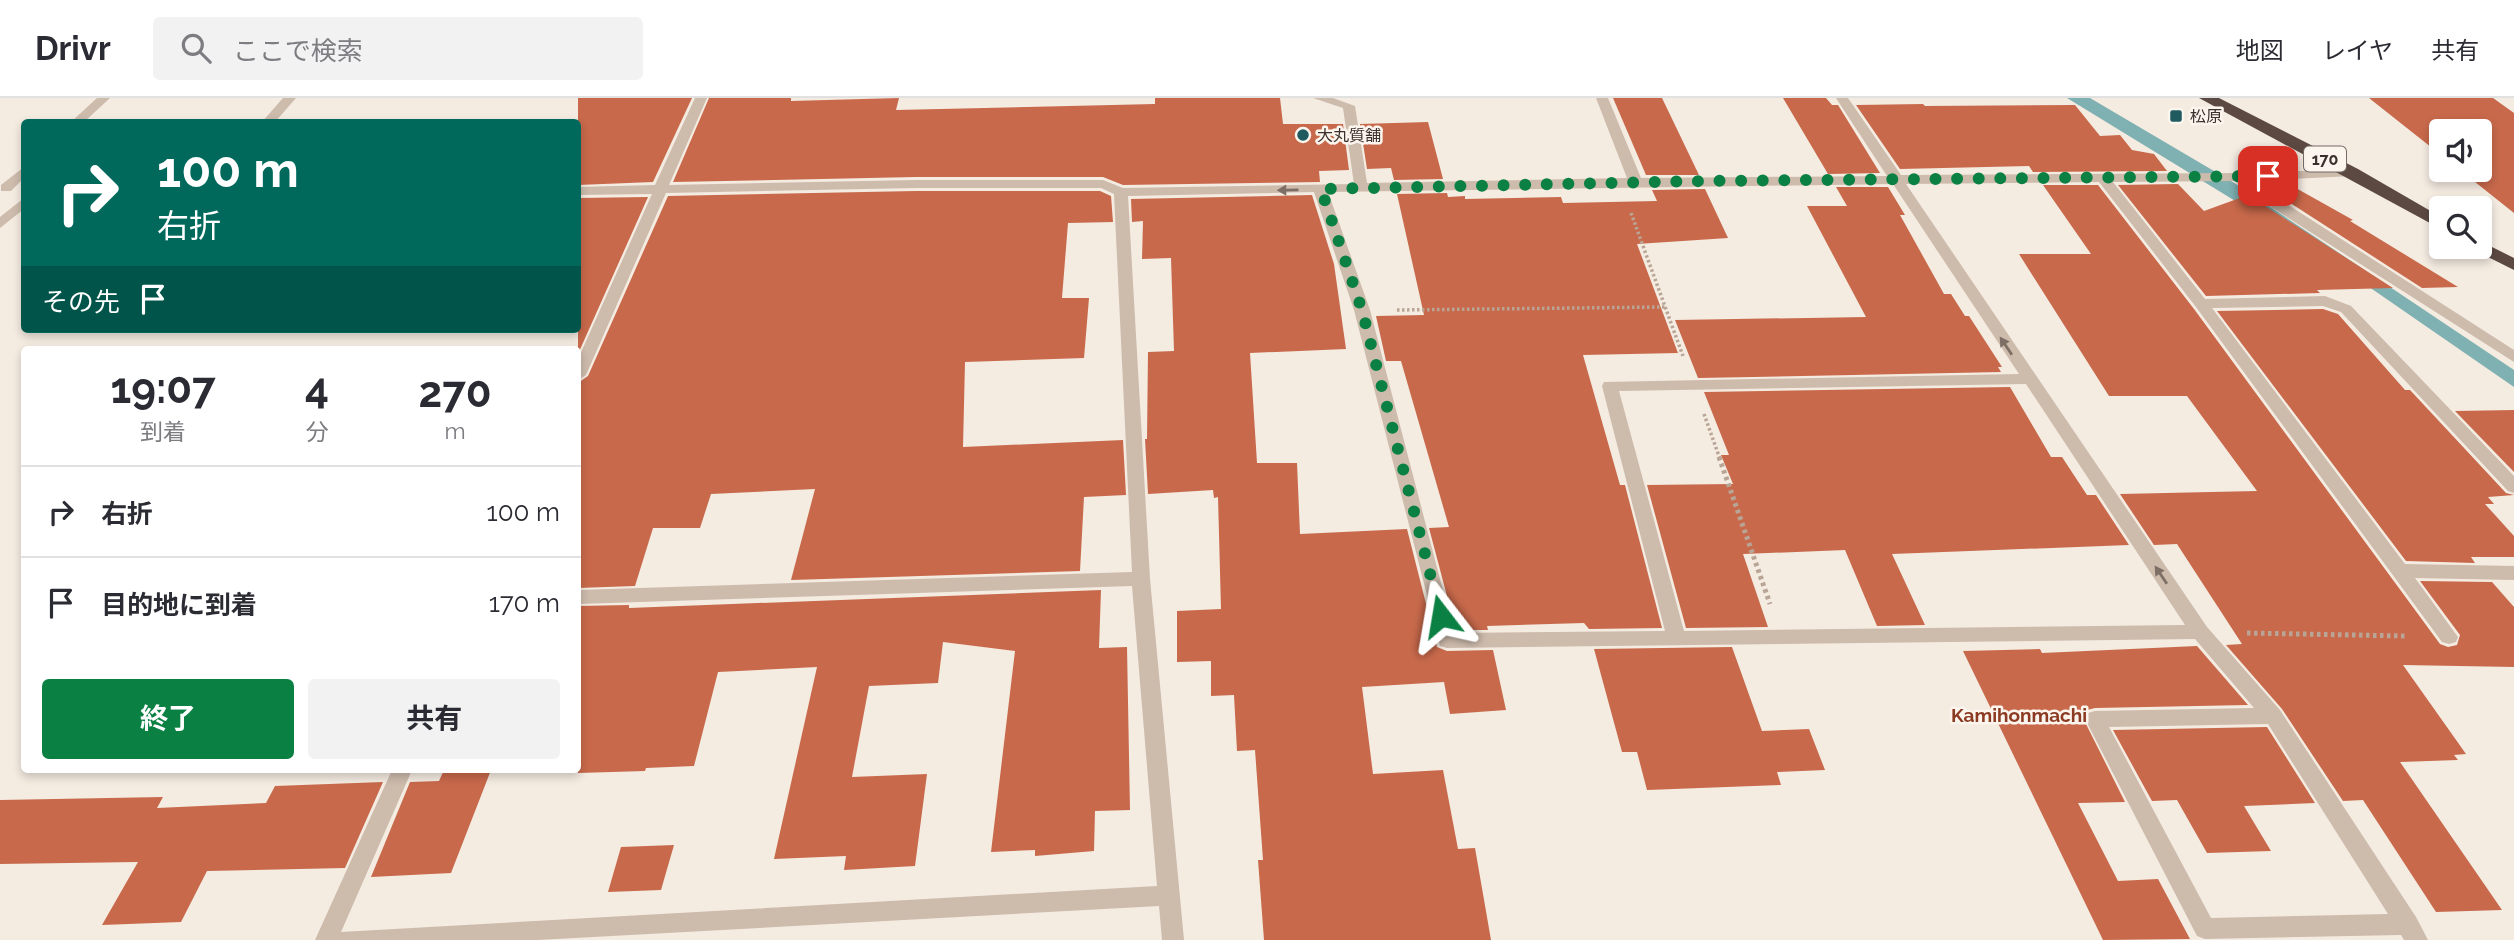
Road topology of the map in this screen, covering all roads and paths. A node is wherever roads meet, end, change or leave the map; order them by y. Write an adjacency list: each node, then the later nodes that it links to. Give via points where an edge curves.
1 (104, 98): 8 (street)
2 (290, 98): 9 (street)
3 (701, 98): 20 (street)
4 (1319, 98): 18 (street, via 1349,107)
5 (1602, 98): 16 (street)
6 (1842, 98): 14 (street)
7 (2207, 98): 10 (highway, 170)
8 (81, 119)
9 (271, 119)
10 (2352, 172): 12 (street); 25 (highway, 170)
11 (21, 173): 17 (street)
12 (2234, 177): 13 (street); 32 (street)
13 (2103, 178): 14 (street); 29 (street)
14 (1895, 181): 16 (street); 34 (street, one-way to 14)
15 (1620, 183): 16 (street); 18 (street); 30 (path)
16 (1636, 183)
17 (3, 188): 21 (street)
18 (1361, 188): 19 (street)
19 (1321, 189): 23 (street, one-way to 23); 31 (street)
20 (660, 190): 22 (street); 23 (street, via 1103,184); 33 (street)
21 (21, 191)
22 (581, 191)
23 (1121, 192): 39 (street)
24 (21, 205): 26 (street)
25 (2429, 217)
26 (0, 224)
27 (2492, 253): 28 (highway)
28 (2514, 265)
29 (2201, 304): 36 (street, via 2325,301 2346,309); 37 (street)
30 (1665, 307): 31 (path); 35 (path)
31 (1362, 310): 44 (street, via 1447,641)
32 (2514, 357)
33 (581, 369)
34 (2028, 379): 35 (street); 41 (street, one-way to 34)
35 (1693, 383): 42 (path); 44 (street, via 1610,386)
36 (2514, 487)
37 (2400, 571): 38 (street); 43 (street)
38 (2514, 573)
39 (1141, 579): 40 (street); 47 (street)
40 (581, 597)
41 (2200, 632): 42 (street); 43 (path); 45 (street)
42 (1781, 636): 44 (street)
43 (2449, 637)
44 (1677, 639)
45 (2273, 716): 48 (street); 48 (street, via 2095,719 2205,929)
46 (401, 773): 50 (street)
47 (1170, 895): 49 (street); 52 (street)
48 (2413, 932)
49 (588, 933): 51 (street)
50 (326, 940)
51 (347, 940)
52 (1173, 940)

